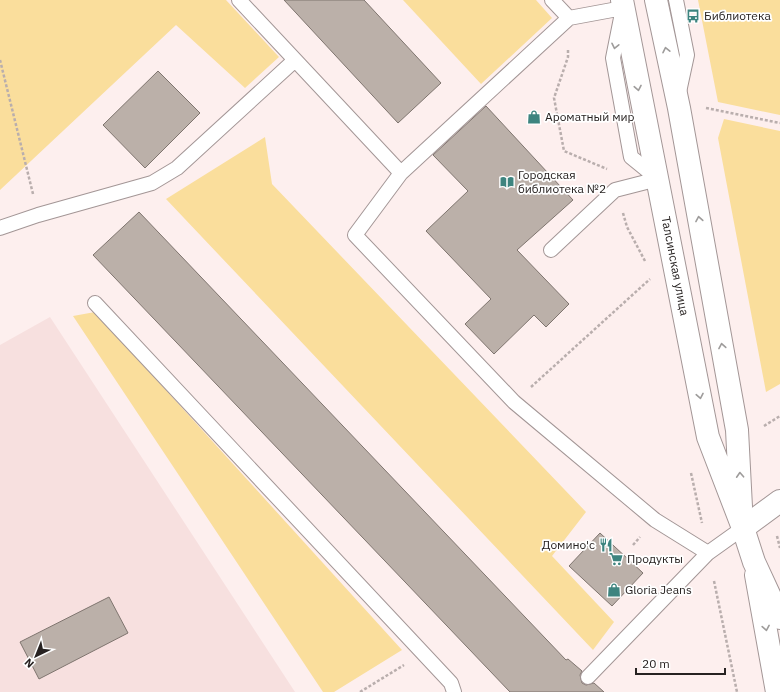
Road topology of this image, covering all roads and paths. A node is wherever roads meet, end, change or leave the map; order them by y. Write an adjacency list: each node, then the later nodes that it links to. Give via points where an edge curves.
1 (239, 0): 8 (lane)
2 (552, 0): 6 (lane)
3 (656, 0): 9 (main road, Талсинская улица, one-way to 3)
4 (676, 0): 9 (lane, via 687,56)
5 (623, 4): 6 (lane); 14 (main road, Талсинская улица, one-way to 14)
6 (569, 18): 12 (path, via 568,57 554,98 564,151 612,172); 13 (lane)
7 (0, 60): 16 (path)
8 (295, 60): 13 (lane); 16 (lane, via 177,168 152,183)
9 (677, 102): 29 (main road, Талсинская улица, one-way to 9, via 737,430)
10 (702, 107): 11 (path)
11 (780, 123)
12 (610, 164)
13 (401, 173): 24 (lane, via 355,234)
14 (658, 179): 15 (lane); 29 (main road, Талсинская улица, one-way to 29, via 708,437)
15 (615, 190): 18 (lane); 19 (path, via 627,227)
16 (38, 215): 17 (lane)
17 (0, 228)
18 (551, 250)
19 (646, 264)
20 (650, 274): 21 (path)
21 (651, 278): 22 (path); 24 (path)
22 (653, 286)
23 (95, 303): 33 (lane)
24 (514, 402): 30 (lane, via 655,520)
25 (780, 416): 26 (path)
26 (760, 429)
27 (690, 467): 30 (path)
28 (780, 501): 29 (main road)
29 (743, 528): 30 (lane); 31 (main road, Талсинская улица)
30 (708, 552): 34 (lane); 37 (path)
31 (754, 562): 32 (main road, Талсинская улица); 38 (main road, one-way to 38)
32 (780, 618)
33 (424, 653): 35 (path); 36 (lane, via 451,683)
34 (588, 677)
35 (360, 692)
36 (454, 692)
37 (737, 692)
38 (777, 692)

